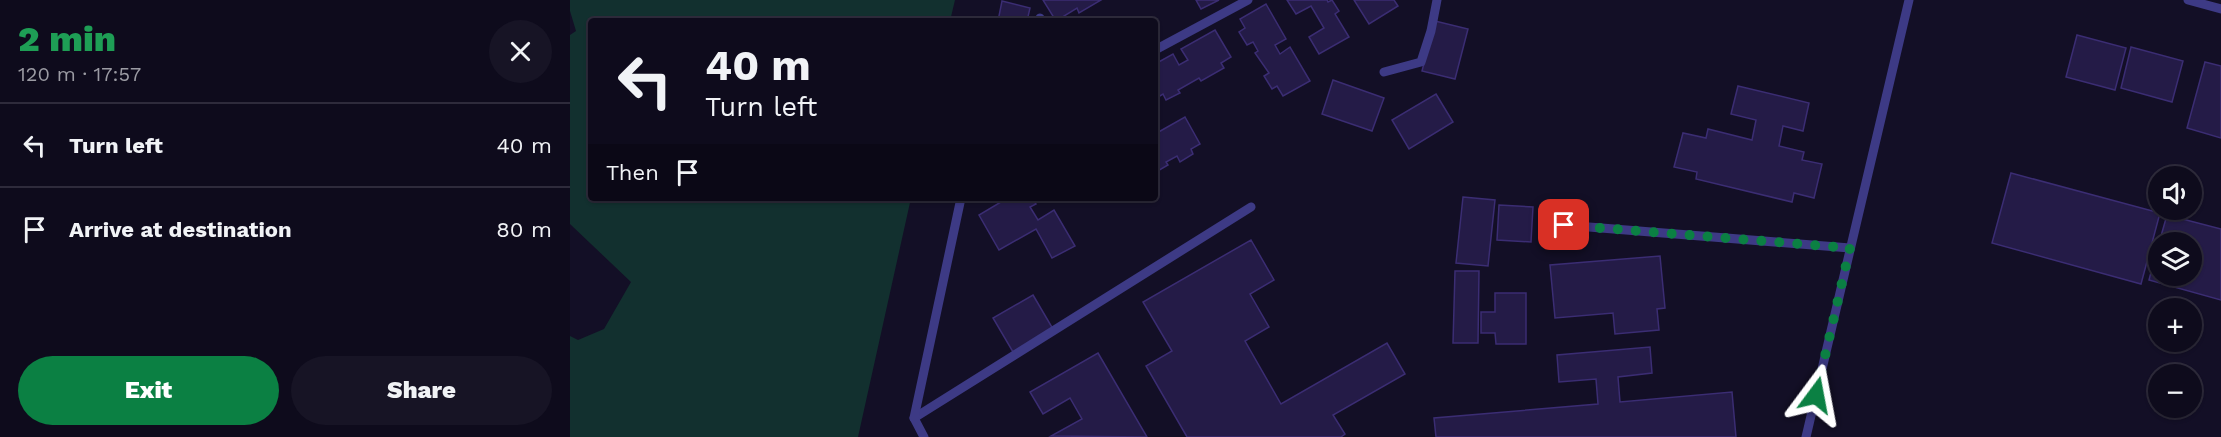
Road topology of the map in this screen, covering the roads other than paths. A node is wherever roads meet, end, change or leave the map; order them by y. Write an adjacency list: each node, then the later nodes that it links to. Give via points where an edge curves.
1 (1248, 0): 6 (lane)
2 (1437, 0): 7 (lane, via 1421,62)
3 (1909, 0): 11 (lane)
4 (2188, 0): 5 (lane)
5 (2221, 9)
6 (1158, 48)
7 (1384, 72)
8 (960, 201): 12 (lane)
9 (1251, 207): 12 (lane)
10 (1564, 225): 11 (lane)
11 (1850, 248): 14 (lane)
12 (914, 418): 13 (lane)
13 (924, 437)
14 (1806, 437)

